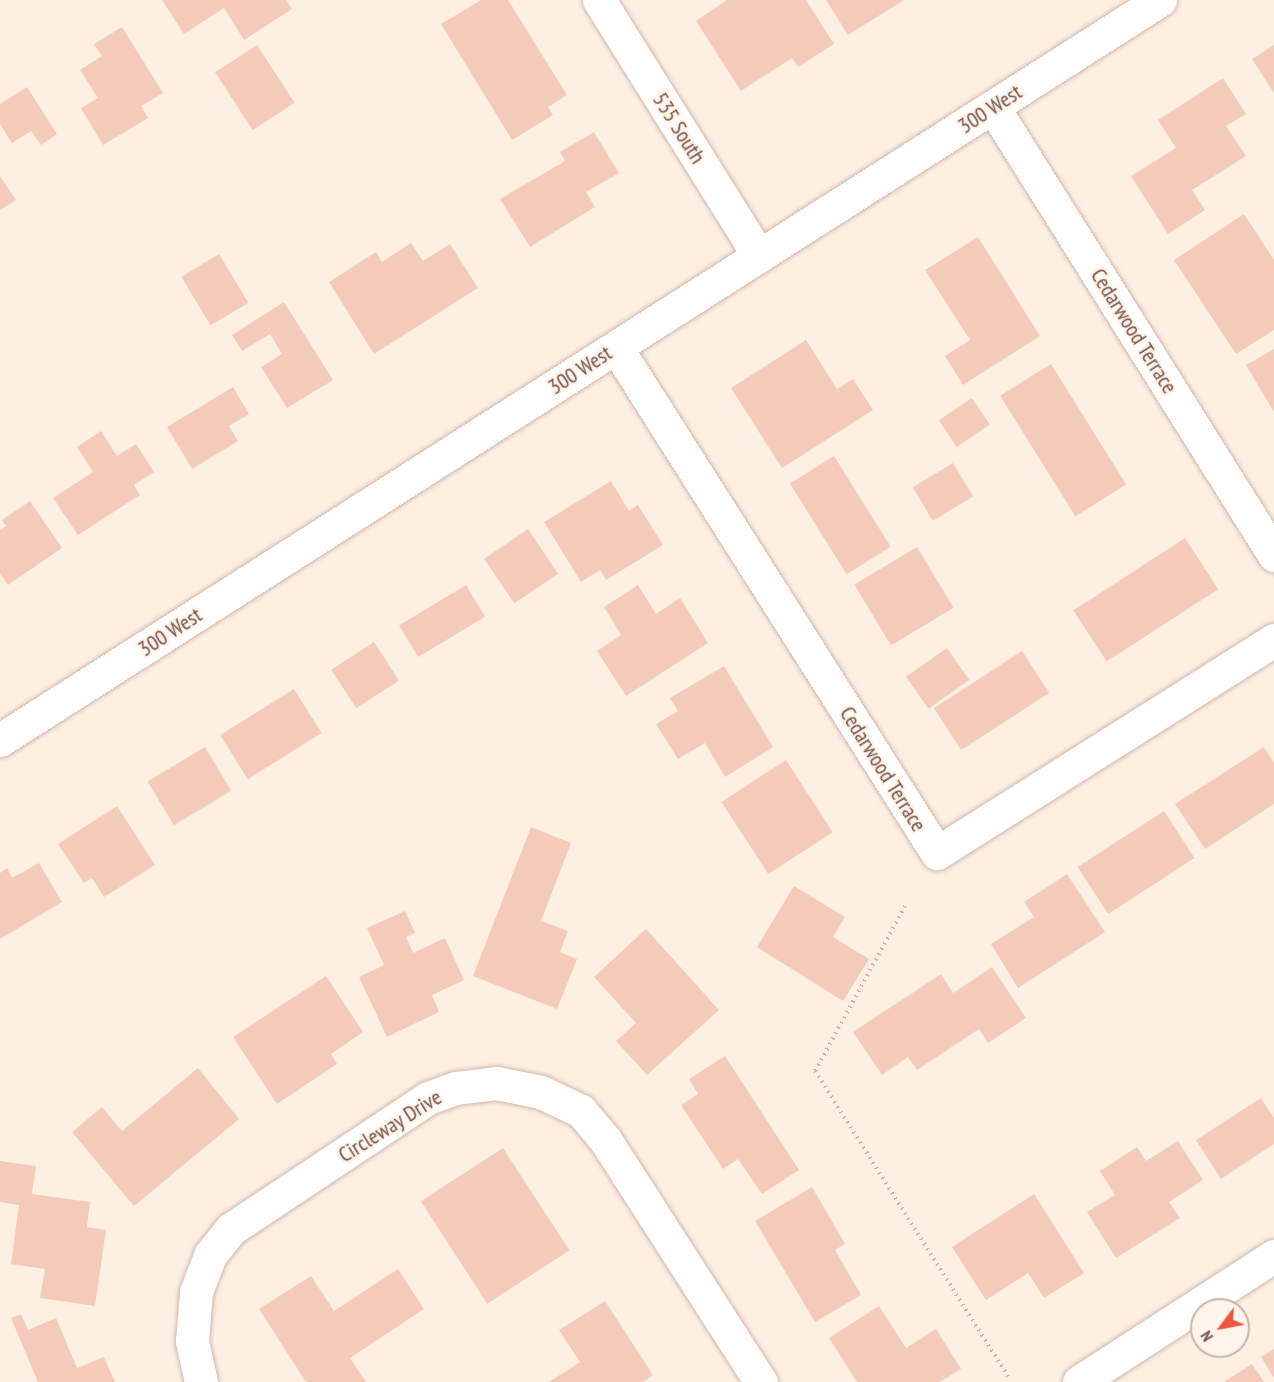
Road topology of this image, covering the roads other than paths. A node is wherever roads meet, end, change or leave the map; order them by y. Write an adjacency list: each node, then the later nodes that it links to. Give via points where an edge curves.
1 (599, 0): 4 (street, 535 South)
2 (1160, 0): 3 (street, 300 West)
3 (993, 107): 4 (street, 300 West); 6 (street, Cedarwood Terrace)
4 (759, 256): 5 (street, 300 West)
5 (616, 347): 7 (street, Cedarwood Terrace, via 937,853); 8 (street, 300 West)
6 (1274, 555)
7 (1274, 640)
8 (0, 740)
9 (1274, 1256): 12 (street)
10 (201, 1382): 11 (street, Circleway Drive, via 192,1341 196,1292 210,1255 231,1229 428,1098 456,1088 496,1083 541,1092 581,1111 606,1141)
11 (761, 1382)
12 (1079, 1382)

